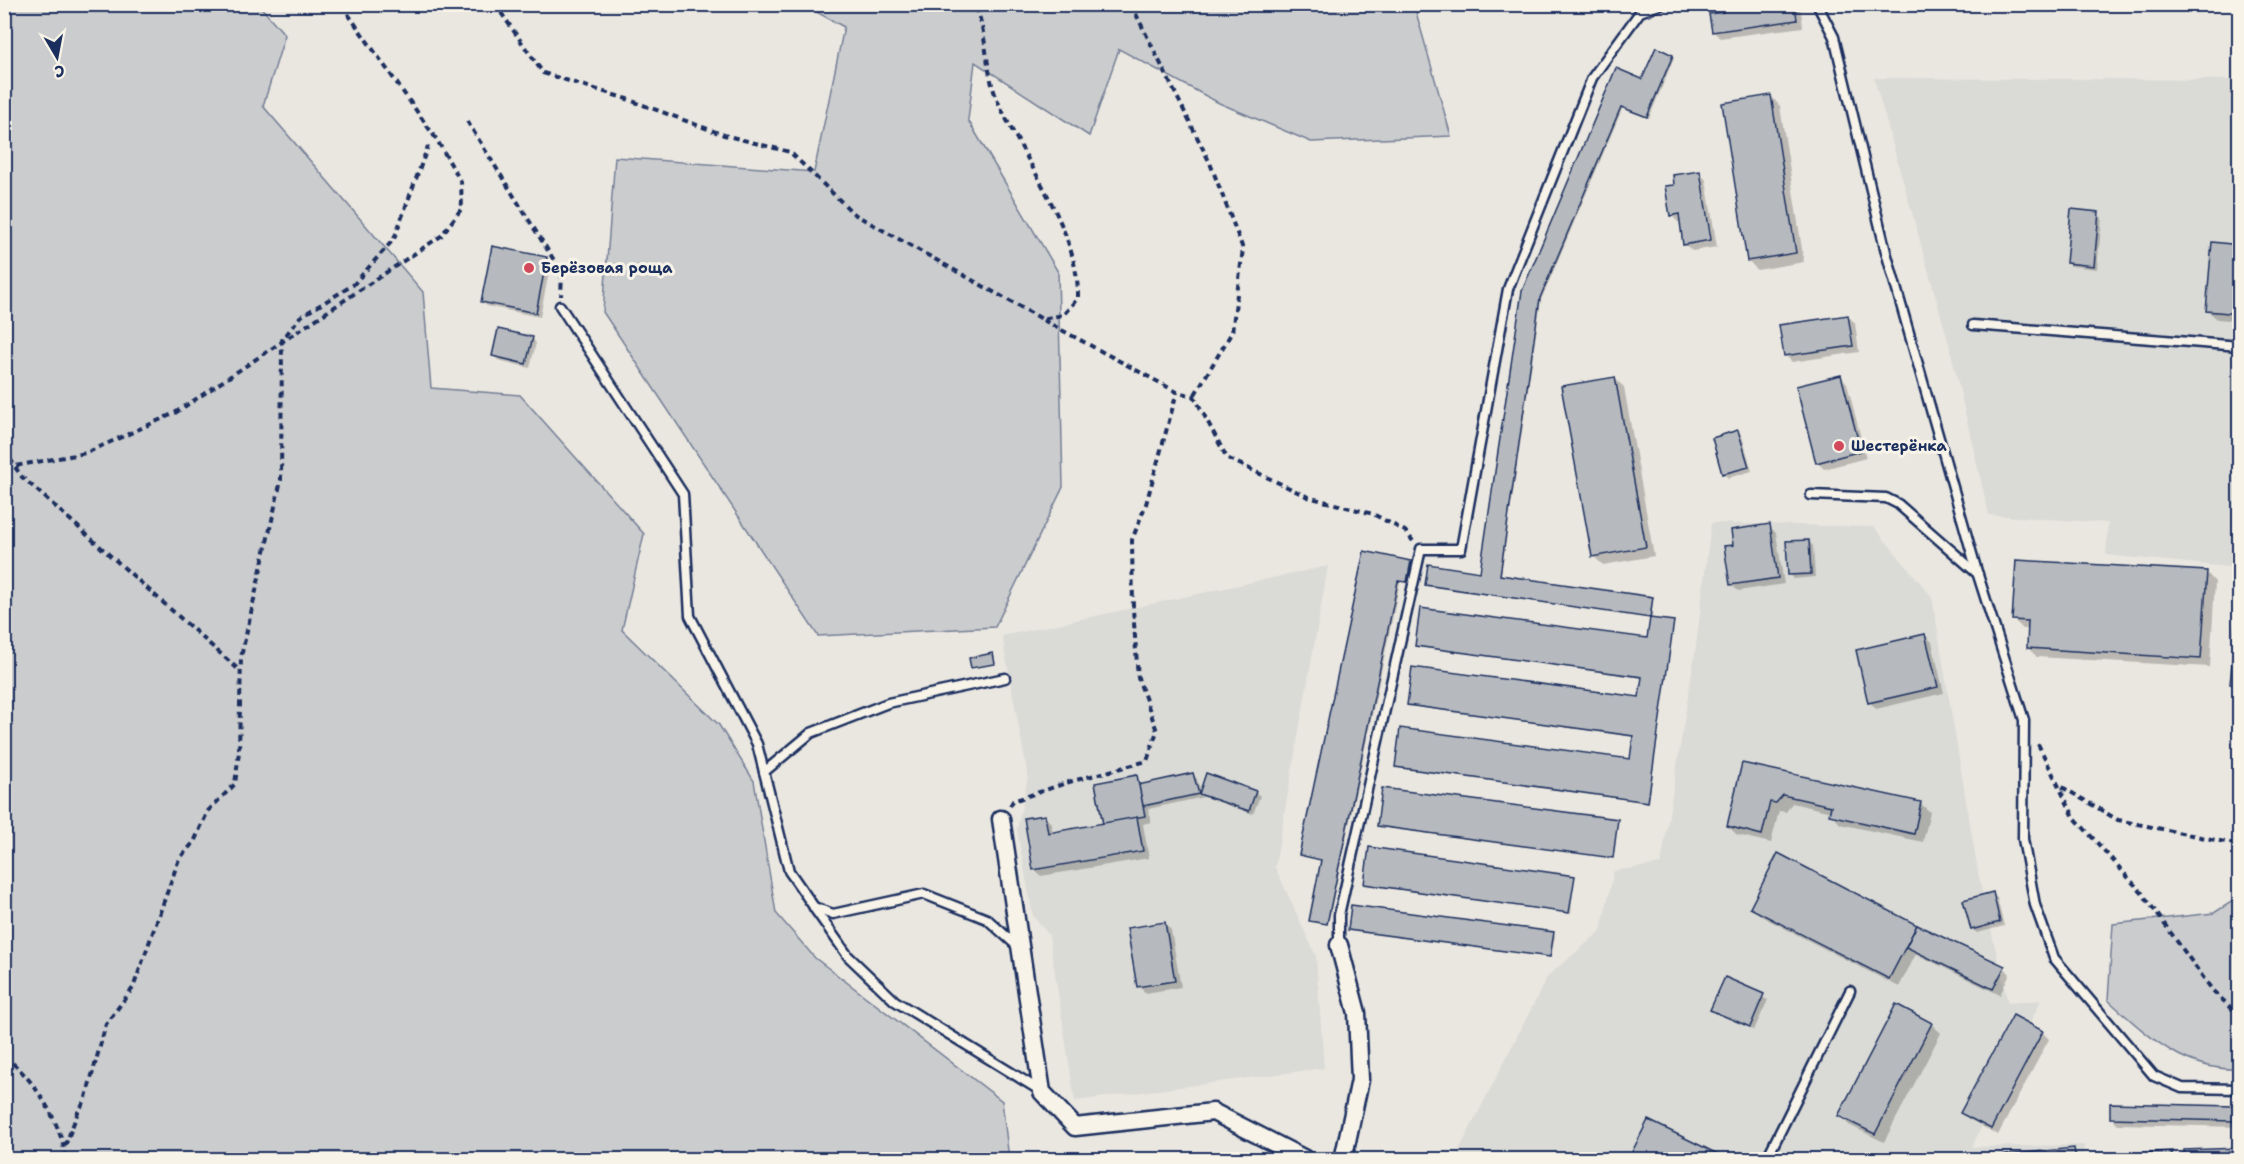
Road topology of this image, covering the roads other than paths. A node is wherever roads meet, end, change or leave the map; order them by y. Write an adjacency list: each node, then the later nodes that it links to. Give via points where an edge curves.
1 (1662, 4): 12 (lane, via 1640,12 1592,78 1508,289 1461,549 1421,549 1339,915)
2 (1817, 4): 7 (lane, via 1834,38 1886,252)
3 (560, 306): 9 (lane, via 683,494 690,616 757,744)
4 (1973, 325): 5 (lane)
5 (2240, 346)
6 (1811, 495): 7 (lane, via 1886,498 1898,504)
7 (1978, 575): 15 (lane, via 2024,720 2023,839 2035,905 2054,958 2154,1076 2182,1088)
8 (1005, 678): 9 (lane, via 888,703 811,733)
9 (764, 772): 11 (lane, via 789,871)
10 (1001, 819): 13 (street)
11 (814, 907): 13 (lane, via 833,914 924,894 987,919); 16 (lane, via 848,956 895,1001)
12 (1339, 945): 18 (street, via 1357,1013 1360,1080)
13 (1021, 951): 16 (street)
14 (1850, 991): 19 (lane)
15 (2240, 1089)
16 (1042, 1092): 17 (street, via 1075,1127 1213,1112)
17 (1306, 1160)
18 (1343, 1160)
19 (1766, 1160)

